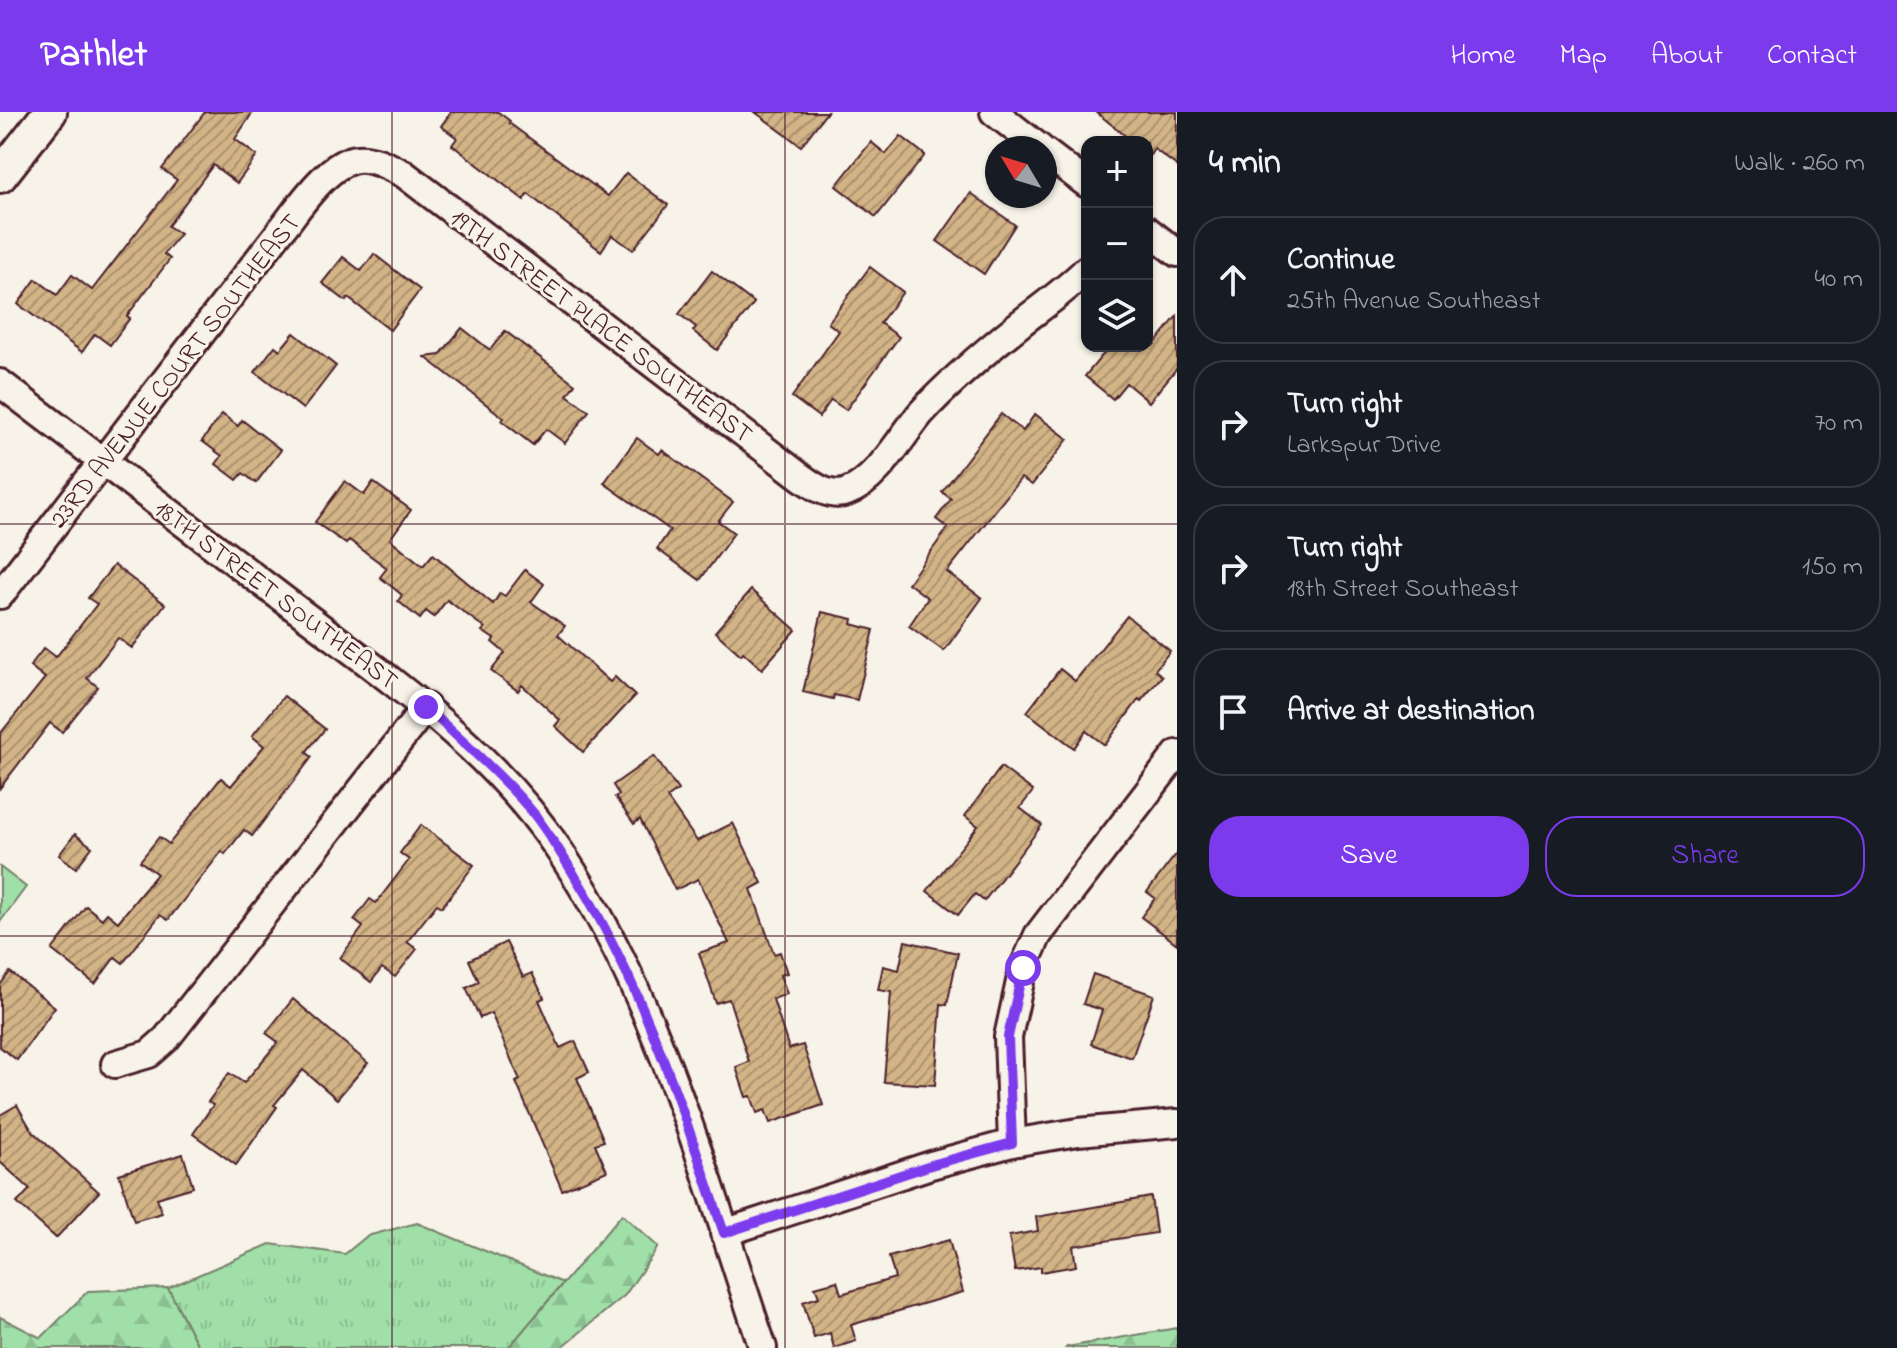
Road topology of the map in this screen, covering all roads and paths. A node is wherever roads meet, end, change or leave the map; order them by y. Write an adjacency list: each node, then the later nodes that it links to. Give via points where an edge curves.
1 (50, 112): 6 (street)
2 (994, 112): 3 (street)
3 (1025, 136)
4 (359, 158): 10 (street, 19TH STREET PLACE SOUTHEAST, via 404,174 797,474 817,488 843,494 874,474 922,412 987,350); 12 (street, 23RD AVENUE COURT SOUTHEAST, via 320,181)
5 (1057, 161): 7 (street)
6 (0, 176)
7 (1081, 179)
8 (1153, 235): 9 (street)
9 (1177, 253)
10 (1081, 274)
11 (0, 383): 12 (street, 18TH STREET SOUTHEAST)
12 (103, 462): 13 (street, 23RD AVENUE COURT SOUTHEAST); 14 (street, 18TH STREET SOUTHEAST)
13 (0, 595)
14 (426, 707): 16 (street, via 166,1039 149,1054); 19 (street, 18TH STREET SOUTHEAST, via 533,813 617,947 672,1076)
15 (1177, 754): 18 (street, via 1038,935 1023,968 1008,1037)
16 (115, 1064)
17 (1177, 1123): 18 (street)
18 (1012, 1143): 19 (street)
19 (724, 1233): 20 (street, 18TH STREET SOUTHEAST)
20 (763, 1348)

